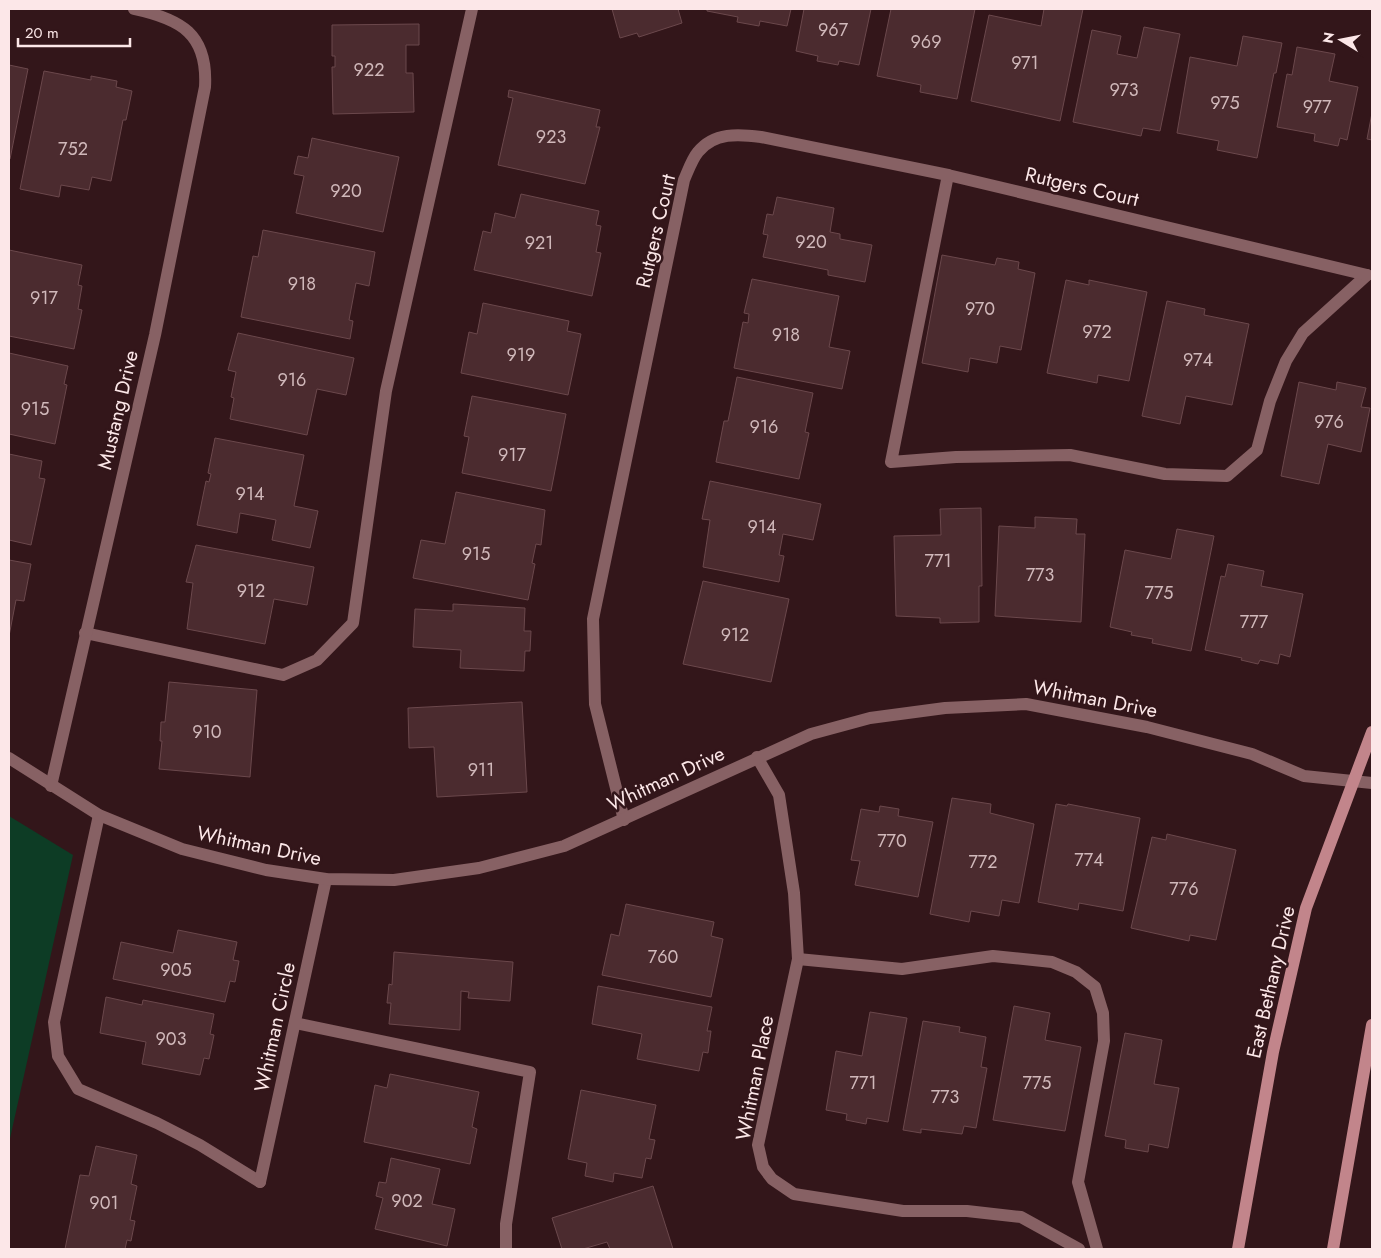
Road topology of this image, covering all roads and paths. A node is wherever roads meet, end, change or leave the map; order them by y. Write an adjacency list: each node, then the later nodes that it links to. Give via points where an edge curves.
1 (134, 9): 4 (street, Mustang Drive, via 176,21 191,33 201,49 206,68 205,87 155,335)
2 (472, 9): 4 (street, via 386,391 352,623 317,660 283,674)
3 (948, 175): 3 (street, Rutgers Court, via 1366,275 1303,333 1286,361 1270,401 1257,450 1227,476 1165,474 1070,455 891,462); 12 (street, Rutgers Court, via 737,133 716,139 698,151 684,180 593,619 595,704)
4 (86, 633): 10 (street, Mustang Drive)
5 (1372, 732): 8 (main road, East Bethany Drive)
6 (757, 757): 8 (street, Whitman Drive, via 812,734 870,718 945,708 1026,704 1147,727 1242,751 1304,776); 12 (street, Whitman Drive); 14 (street, Whitman Place, via 779,795 794,893)
7 (9, 758): 10 (street, Whitman Drive)
8 (1354, 781): 9 (street, Whitman Drive); 20 (main road, East Bethany Drive, via 1306,908 1273,1052)
9 (1372, 783)
10 (51, 786): 11 (street, Whitman Drive)
11 (99, 815): 13 (street, Whitman Drive, via 182,850 266,870); 15 (street, Whitman Circle, via 54,1022 58,1056 78,1089 200,1144 260,1182)
12 (624, 820): 13 (street, Whitman Drive, via 564,846 479,868 394,880)
13 (326, 879): 15 (street, Whitman Circle)
14 (798, 959): 18 (street, Whitman Place, via 758,1145 763,1167 772,1179 794,1194 903,1211 967,1211 1021,1217); 19 (street, via 902,969 993,956 1052,962 1076,972 1095,987 1103,1014 1104,1040 1078,1182)
15 (295, 1023): 17 (street, via 530,1072 506,1224)
16 (1372, 1025): 21 (main road)
17 (506, 1249)
18 (1079, 1249)
19 (1097, 1249)
20 (1238, 1249)
21 (1333, 1249)

